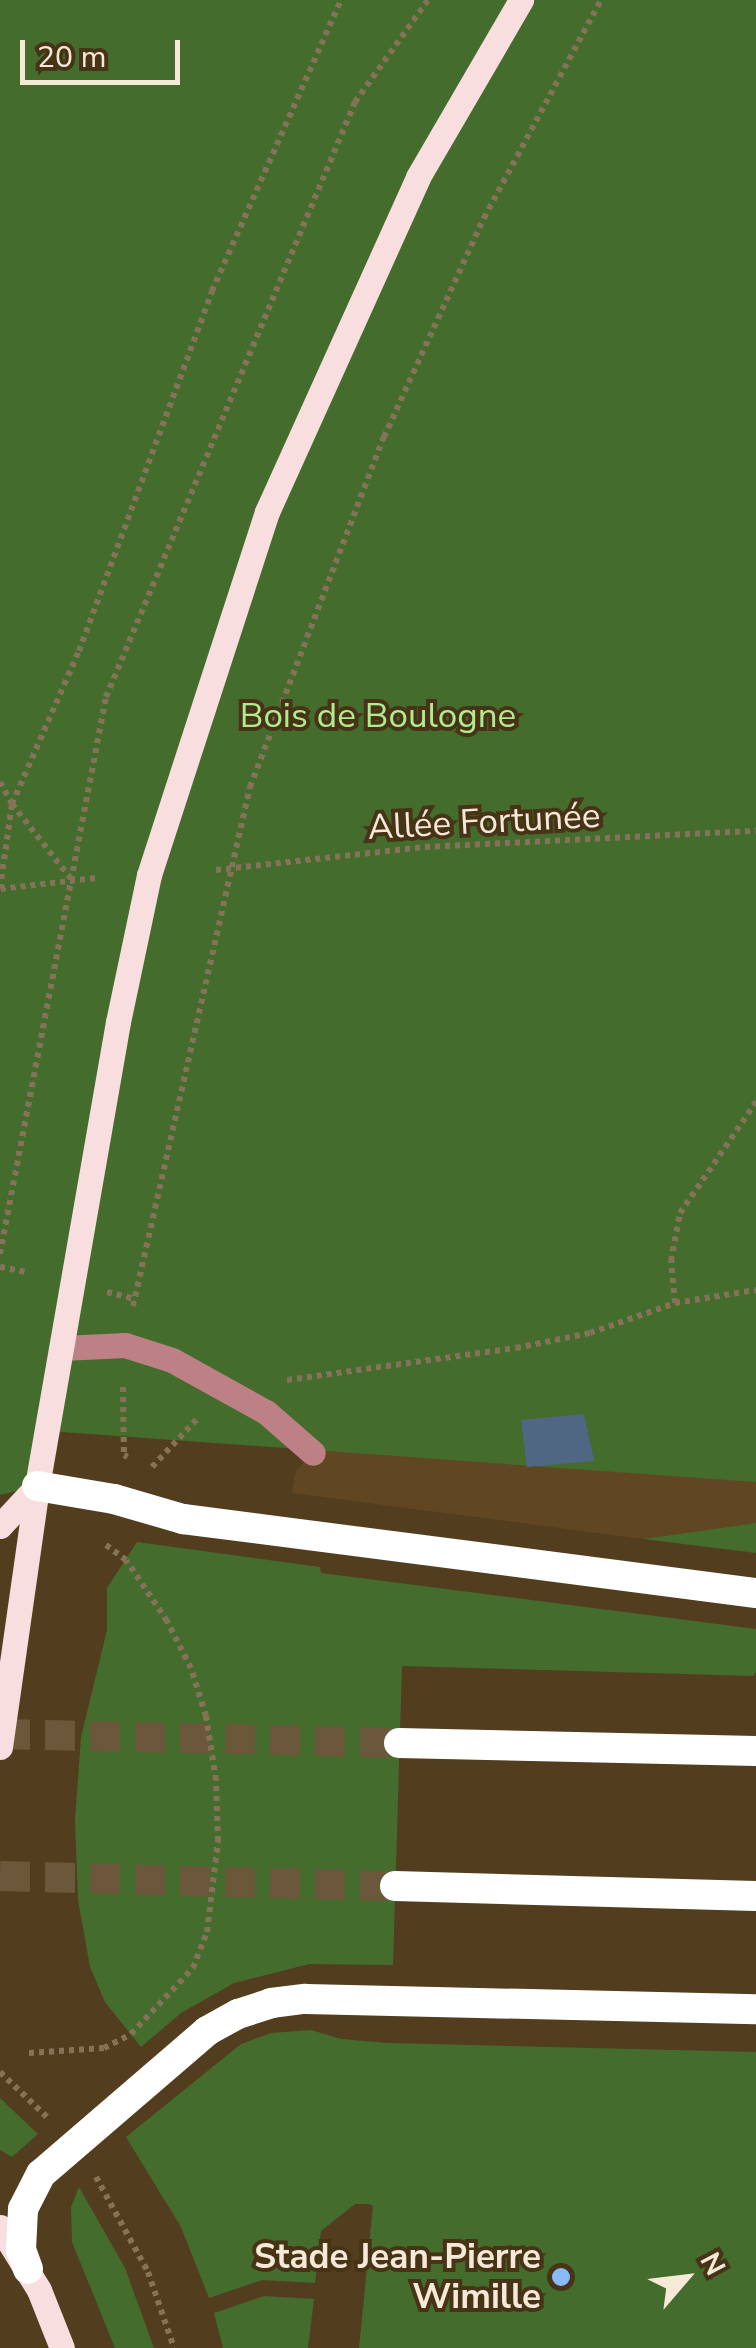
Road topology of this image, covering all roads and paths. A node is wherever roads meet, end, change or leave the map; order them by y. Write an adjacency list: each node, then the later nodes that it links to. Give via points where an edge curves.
1 (340, 0): 6 (path, via 212,291 80,651)
2 (428, 0): 11 (path, via 355,102 106,697)
3 (521, 0): 22 (main road, via 418,177 266,512 150,875)
4 (601, 0): 8 (path, via 484,218 384,437 250,787)
5 (0, 782): 6 (path)
6 (12, 804): 11 (path); 12 (path)
7 (756, 831): 8 (path, Allée Fortunée, via 424,847)
8 (234, 869): 9 (path, Allée Fortunée); 19 (path)
9 (216, 870)
10 (96, 878): 11 (path)
11 (73, 881): 12 (path); 14 (path)
12 (0, 889)
13 (756, 1102): 20 (path, via 680,1213 671,1261)
14 (0, 1254)
15 (0, 1267): 16 (path)
16 (25, 1272)
17 (756, 1290): 20 (path)
18 (106, 1292): 19 (path)
19 (135, 1299): 21 (path)
20 (675, 1303): 23 (path, via 590,1333 516,1348)
21 (124, 1345): 22 (lane); 23 (lane); 23 (path, via 124,1455 150,1469)
22 (62, 1348): 25 (main road)
23 (227, 1388): 24 (lane)
24 (313, 1452)
25 (38, 1486): 26 (main road); 28 (highway, via 183,1519); 30 (main road)
26 (0, 1526)
27 (105, 1544): 35 (path, via 126,1560 167,1621 206,1716 218,1841 208,1932 193,1968 131,2034 104,2048)
28 (756, 1593)
29 (399, 1743): 31 (highway)
30 (0, 1746)
31 (756, 1752)
32 (395, 1886): 33 (highway)
33 (756, 1896)
34 (756, 2009): 40 (highway, via 271,2002 207,2031 41,2174 23,2209)
35 (29, 2054)
36 (0, 2072): 37 (path)
37 (53, 2123)
38 (92, 2170): 42 (path, via 148,2272)
39 (0, 2227): 40 (main road)
40 (28, 2269): 41 (main road)
41 (62, 2348)
42 (174, 2348)

